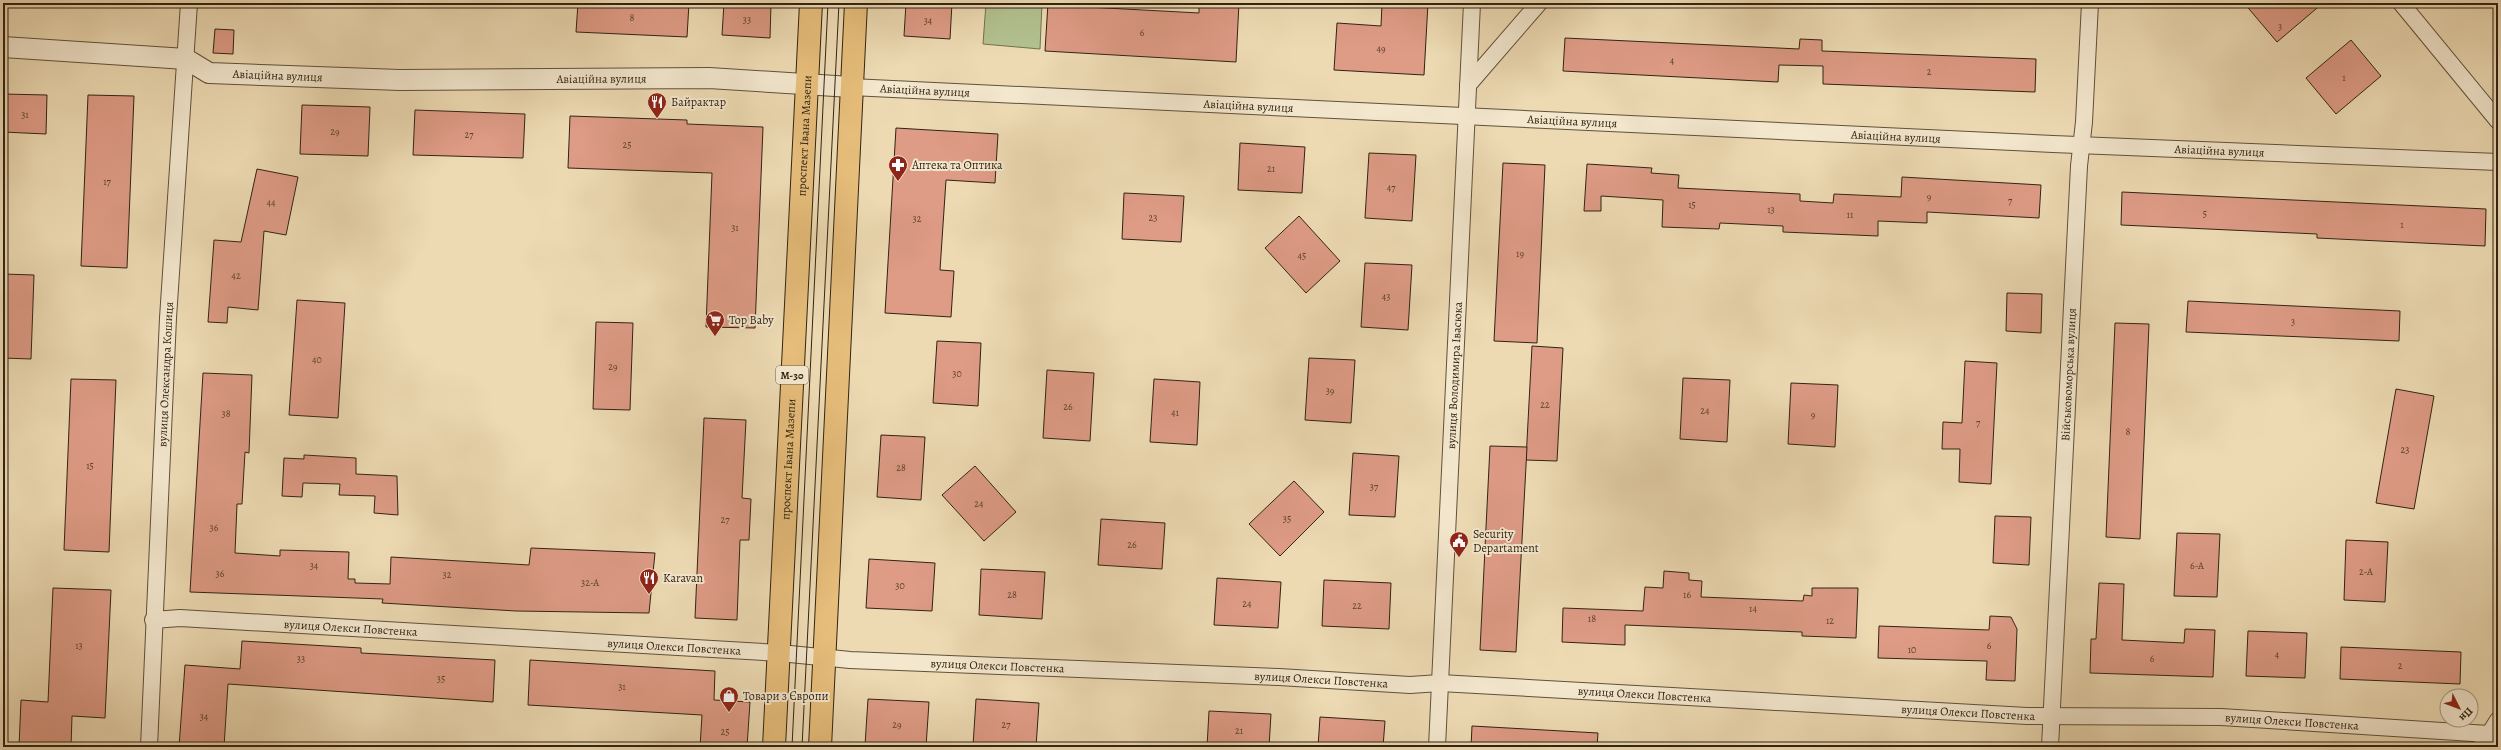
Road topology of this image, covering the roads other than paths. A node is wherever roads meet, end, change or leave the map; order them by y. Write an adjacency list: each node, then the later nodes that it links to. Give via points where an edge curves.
1 (189, 3): 9 (street, вулиця Олександра Кошиця)
2 (811, 3): 10 (highway, проспект Івана Мазепи / М-30)
3 (856, 3): 12 (highway)
4 (1472, 3): 11 (street, вулиця Володимира Івасюка)
5 (1539, 3): 11 (street)
6 (2090, 3): 15 (street, Військовоморська вулиця)
7 (2401, 3): 14 (street)
8 (3, 47): 9 (street, Авіаційна вулиця)
9 (186, 59): 10 (street, Авіаційна вулиця, via 210,73 400,80 710,78); 17 (street, вулиця Олександра Кошиця, via 168,318)
10 (807, 84): 12 (street, Авіаційна вулиця); 18 (highway, проспект Івана Мазепи / М-30)
11 (1468, 85): 13 (street, вулиця Володимира Івасюка)
12 (851, 86): 13 (street, Авіаційна вулиця); 19 (highway)
13 (1467, 115): 15 (street, Авіаційна вулиця); 20 (street, вулиця Володимира Івасюка)
14 (2498, 121)
15 (2081, 146): 16 (street, Авіаційна вулиця); 21 (street, Військовоморська вулиця)
16 (2498, 162)
17 (154, 620): 18 (street, вулиця Олекси Повстенка, via 180,618); 24 (street, вулиця Олександра Кошиця)
18 (780, 653): 19 (street, вулиця Олекси Повстенка); 25 (highway, проспект Івана Мазепи / М-30)
19 (825, 657): 20 (street, вулиця Олекси Повстенка, via 1410,685); 26 (highway)
20 (1440, 683): 21 (street, вулиця Олекси Повстенка); 27 (street, вулиця Володимира Івасюка)
21 (2051, 716): 23 (street, вулиця Олекси Повстенка, via 2221,717); 28 (street, Військовоморська вулиця)
22 (2498, 720): 23 (street)
23 (2485, 741)
24 (149, 747)
25 (774, 747)
26 (820, 747)
27 (1437, 747)
28 (2050, 747)

